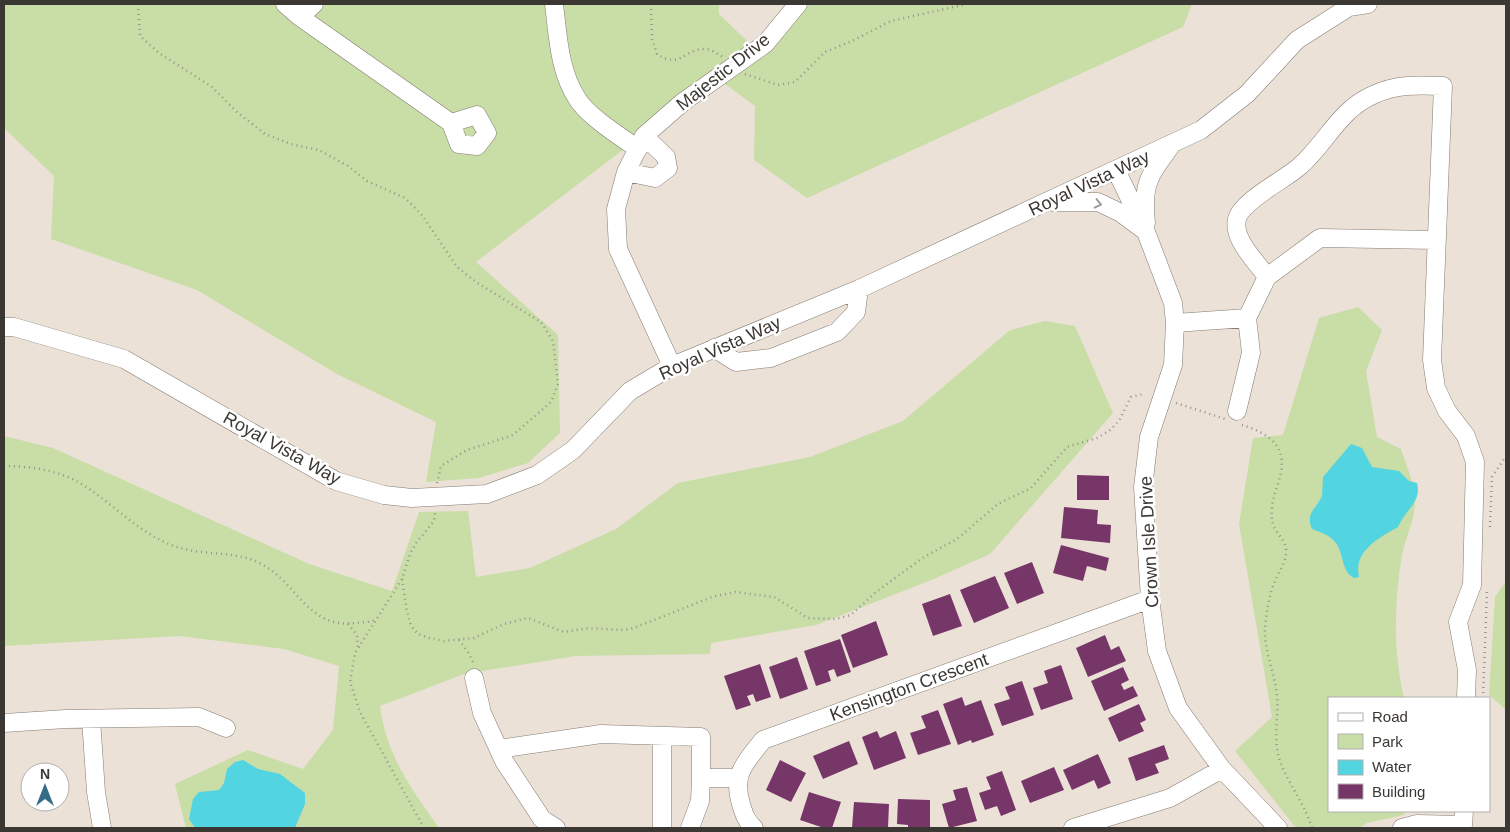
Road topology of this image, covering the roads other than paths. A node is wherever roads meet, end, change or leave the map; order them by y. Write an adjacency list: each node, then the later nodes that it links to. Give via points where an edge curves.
1 (285, 4): 6 (street)
2 (314, 4): 6 (street)
3 (554, 4): 8 (street, via 561,63 578,101 611,130)
4 (798, 4): 8 (street, Majestic Drive, via 765,44 683,102)
5 (1368, 4): 9 (street, Royal Vista Way, via 1349,7 1297,40 1247,94 1201,130)
6 (300, 17): 7 (street)
7 (451, 123)
8 (641, 143): 11 (street, Majestic Drive); 11 (street, via 666,157 668,168 655,178)
9 (1172, 144): 10 (street, Royal Vista Way); 13 (street, via 1153,170 1143,196)
10 (1116, 170): 12 (street, Royal Vista Way); 13 (street, Crown Isle Drive)
11 (626, 172): 21 (street, Majestic Drive, via 616,209 618,249)
12 (1050, 202): 13 (street, one-way to 13, via 1098,202 1121,213); 16 (street, Royal Vista Way)
13 (1146, 232): 18 (street, Crown Isle Drive, via 1173,302)
14 (1436, 240): 15 (street, via 1320,238); 15 (street, via 1443,86 1404,85 1373,95 1350,108 1301,165 1249,202 1237,217 1236,234); 25 (street, via 1432,360 1436,388 1447,411 1466,436 1475,462 1472,585 1458,622 1467,670)
15 (1267, 277): 17 (street)
16 (859, 290): 20 (street, Royal Vista Way); 20 (street, via 856,312 837,332 771,358 736,362)
17 (1247, 318): 18 (street); 22 (street, via 1250,353)
18 (1175, 323): 23 (street, Crown Isle Drive, via 1172,365 1149,437 1143,487)
19 (4, 327): 21 (street, Royal Vista Way, via 14,327 124,359 336,481 384,495 412,498 487,494 537,475 574,450 630,391)
20 (714, 348): 21 (street, Royal Vista Way)
21 (672, 366)
22 (1237, 419)
23 (1150, 599): 31 (street, Crown Isle Drive, via 1157,651 1178,708); 33 (street, Kensington Crescent, via 763,740 742,767)
24 (474, 678): 30 (street, via 482,713)
25 (1466, 697)
26 (91, 719): 27 (street); 28 (street, via 199,717); 35 (street)
27 (4, 724)
28 (226, 728)
29 (662, 736): 30 (street, via 601,734); 32 (street, via 701,737); 37 (street)
30 (499, 749): 36 (street, via 542,819)
31 (1222, 769): 40 (street, via 1170,798); 41 (street, Crown Isle Drive)
32 (701, 778): 33 (street); 38 (street, via 700,801)
33 (739, 778): 39 (street, via 737,789 746,821)
34 (1463, 818): 42 (street)
35 (102, 828)
36 (556, 828)
37 (662, 828)
38 (690, 828)
39 (754, 828)
40 (1072, 828)
41 (1278, 828)
42 (1402, 828)

